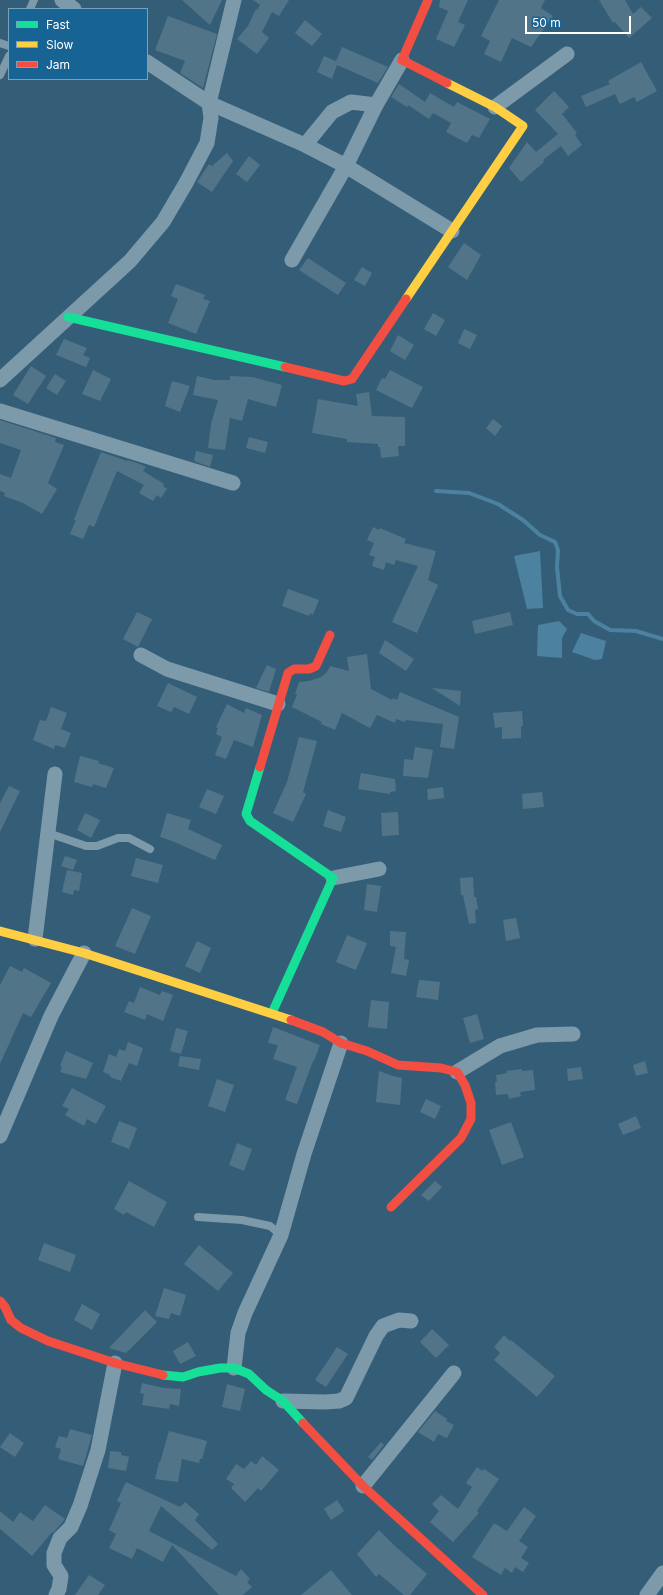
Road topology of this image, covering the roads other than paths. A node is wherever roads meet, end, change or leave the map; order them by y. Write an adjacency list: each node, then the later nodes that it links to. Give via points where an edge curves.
1 (62, 0): 4 (street)
2 (234, 0): 10 (street)
3 (428, 0): 7 (street)
4 (73, 8)
5 (567, 54): 12 (street)
6 (8, 58): 9 (lane)
7 (402, 60): 11 (street); 12 (street)
8 (148, 63): 10 (street)
9 (0, 75)
10 (209, 103): 13 (street); 17 (street, via 211,118 207,143 163,222 130,261)
11 (376, 105): 13 (street, via 351,102 332,112); 14 (street)
12 (495, 107): 15 (street, via 523,126)
13 (305, 145): 14 (street)
14 (346, 166): 15 (street); 16 (street)
15 (452, 231): 17 (street, via 352,379 344,381)
16 (292, 260)
17 (68, 316): 18 (street)
18 (0, 380)
19 (0, 411): 20 (street)
20 (233, 483)
21 (330, 635): 23 (street, via 316,666 309,669 294,669 288,673)
22 (140, 655): 23 (street, via 167,669)
23 (278, 704): 28 (street, via 246,814 250,821)
24 (55, 774): 25 (street)
25 (48, 834): 26 (lane, via 86,846 97,846 118,838 129,838); 30 (street)
26 (150, 849)
27 (379, 869): 28 (street)
28 (333, 878): 32 (street)
29 (0, 931): 30 (street)
30 (35, 940): 31 (street)
31 (84, 953): 32 (street); 36 (street, via 51,1016)
32 (272, 1013): 34 (street, via 323,1032)
33 (573, 1034): 35 (street, via 537,1035 500,1046)
34 (341, 1043): 35 (street, via 398,1065 441,1068); 39 (street, via 304,1154)
35 (457, 1072): 37 (street, via 465,1084 471,1103 471,1120 461,1138)
36 (0, 1136)
37 (391, 1207)
38 (198, 1217): 39 (lane, via 242,1220 270,1226)
39 (281, 1235): 43 (street, via 245,1313 238,1333)
40 (0, 1301): 42 (street, via 11,1320 21,1328 48,1341)
41 (411, 1321): 45 (street, via 400,1320 383,1326 346,1398 325,1402)
42 (115, 1363): 43 (street, via 168,1376 183,1377 220,1368); 48 (street, via 98,1450 80,1506 71,1527 60,1538 54,1553 54,1565 61,1576)
43 (234, 1368): 45 (street, via 249,1374)
44 (454, 1373): 46 (street)
45 (283, 1401): 46 (street)
46 (363, 1486): 49 (street)
47 (663, 1573): 50 (street)
48 (56, 1595)
49 (483, 1595)
50 (647, 1595)

